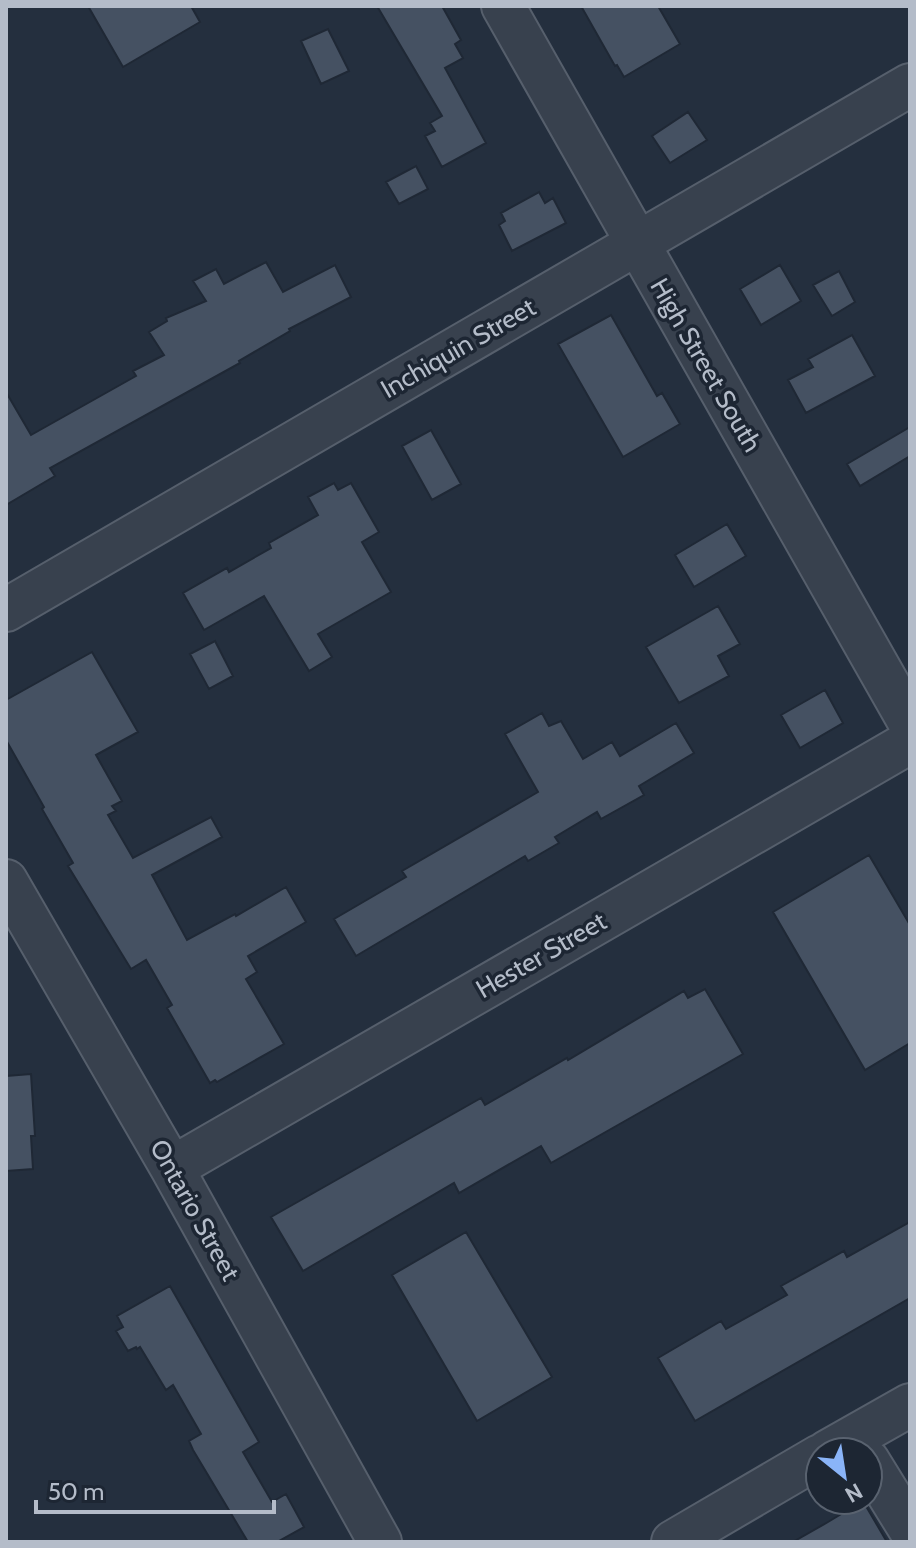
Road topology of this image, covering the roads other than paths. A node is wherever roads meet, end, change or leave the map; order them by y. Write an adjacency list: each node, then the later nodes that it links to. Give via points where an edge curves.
1 (503, 6): 3 (street, High Street South)
2 (910, 85): 3 (street, Inchiquin Street)
3 (637, 244): 4 (street, Inchiquin Street); 5 (street, High Street South)
4 (6, 610)
5 (910, 723)
6 (910, 742): 8 (street, Hester Street)
7 (6, 881): 8 (street, Ontario Street)
8 (172, 1168): 14 (street, Ontario Street)
9 (910, 1405): 10 (street)
10 (868, 1436)
11 (804, 1474): 15 (street)
12 (884, 1498): 13 (street)
13 (910, 1529)
14 (380, 1542)
15 (673, 1542)

